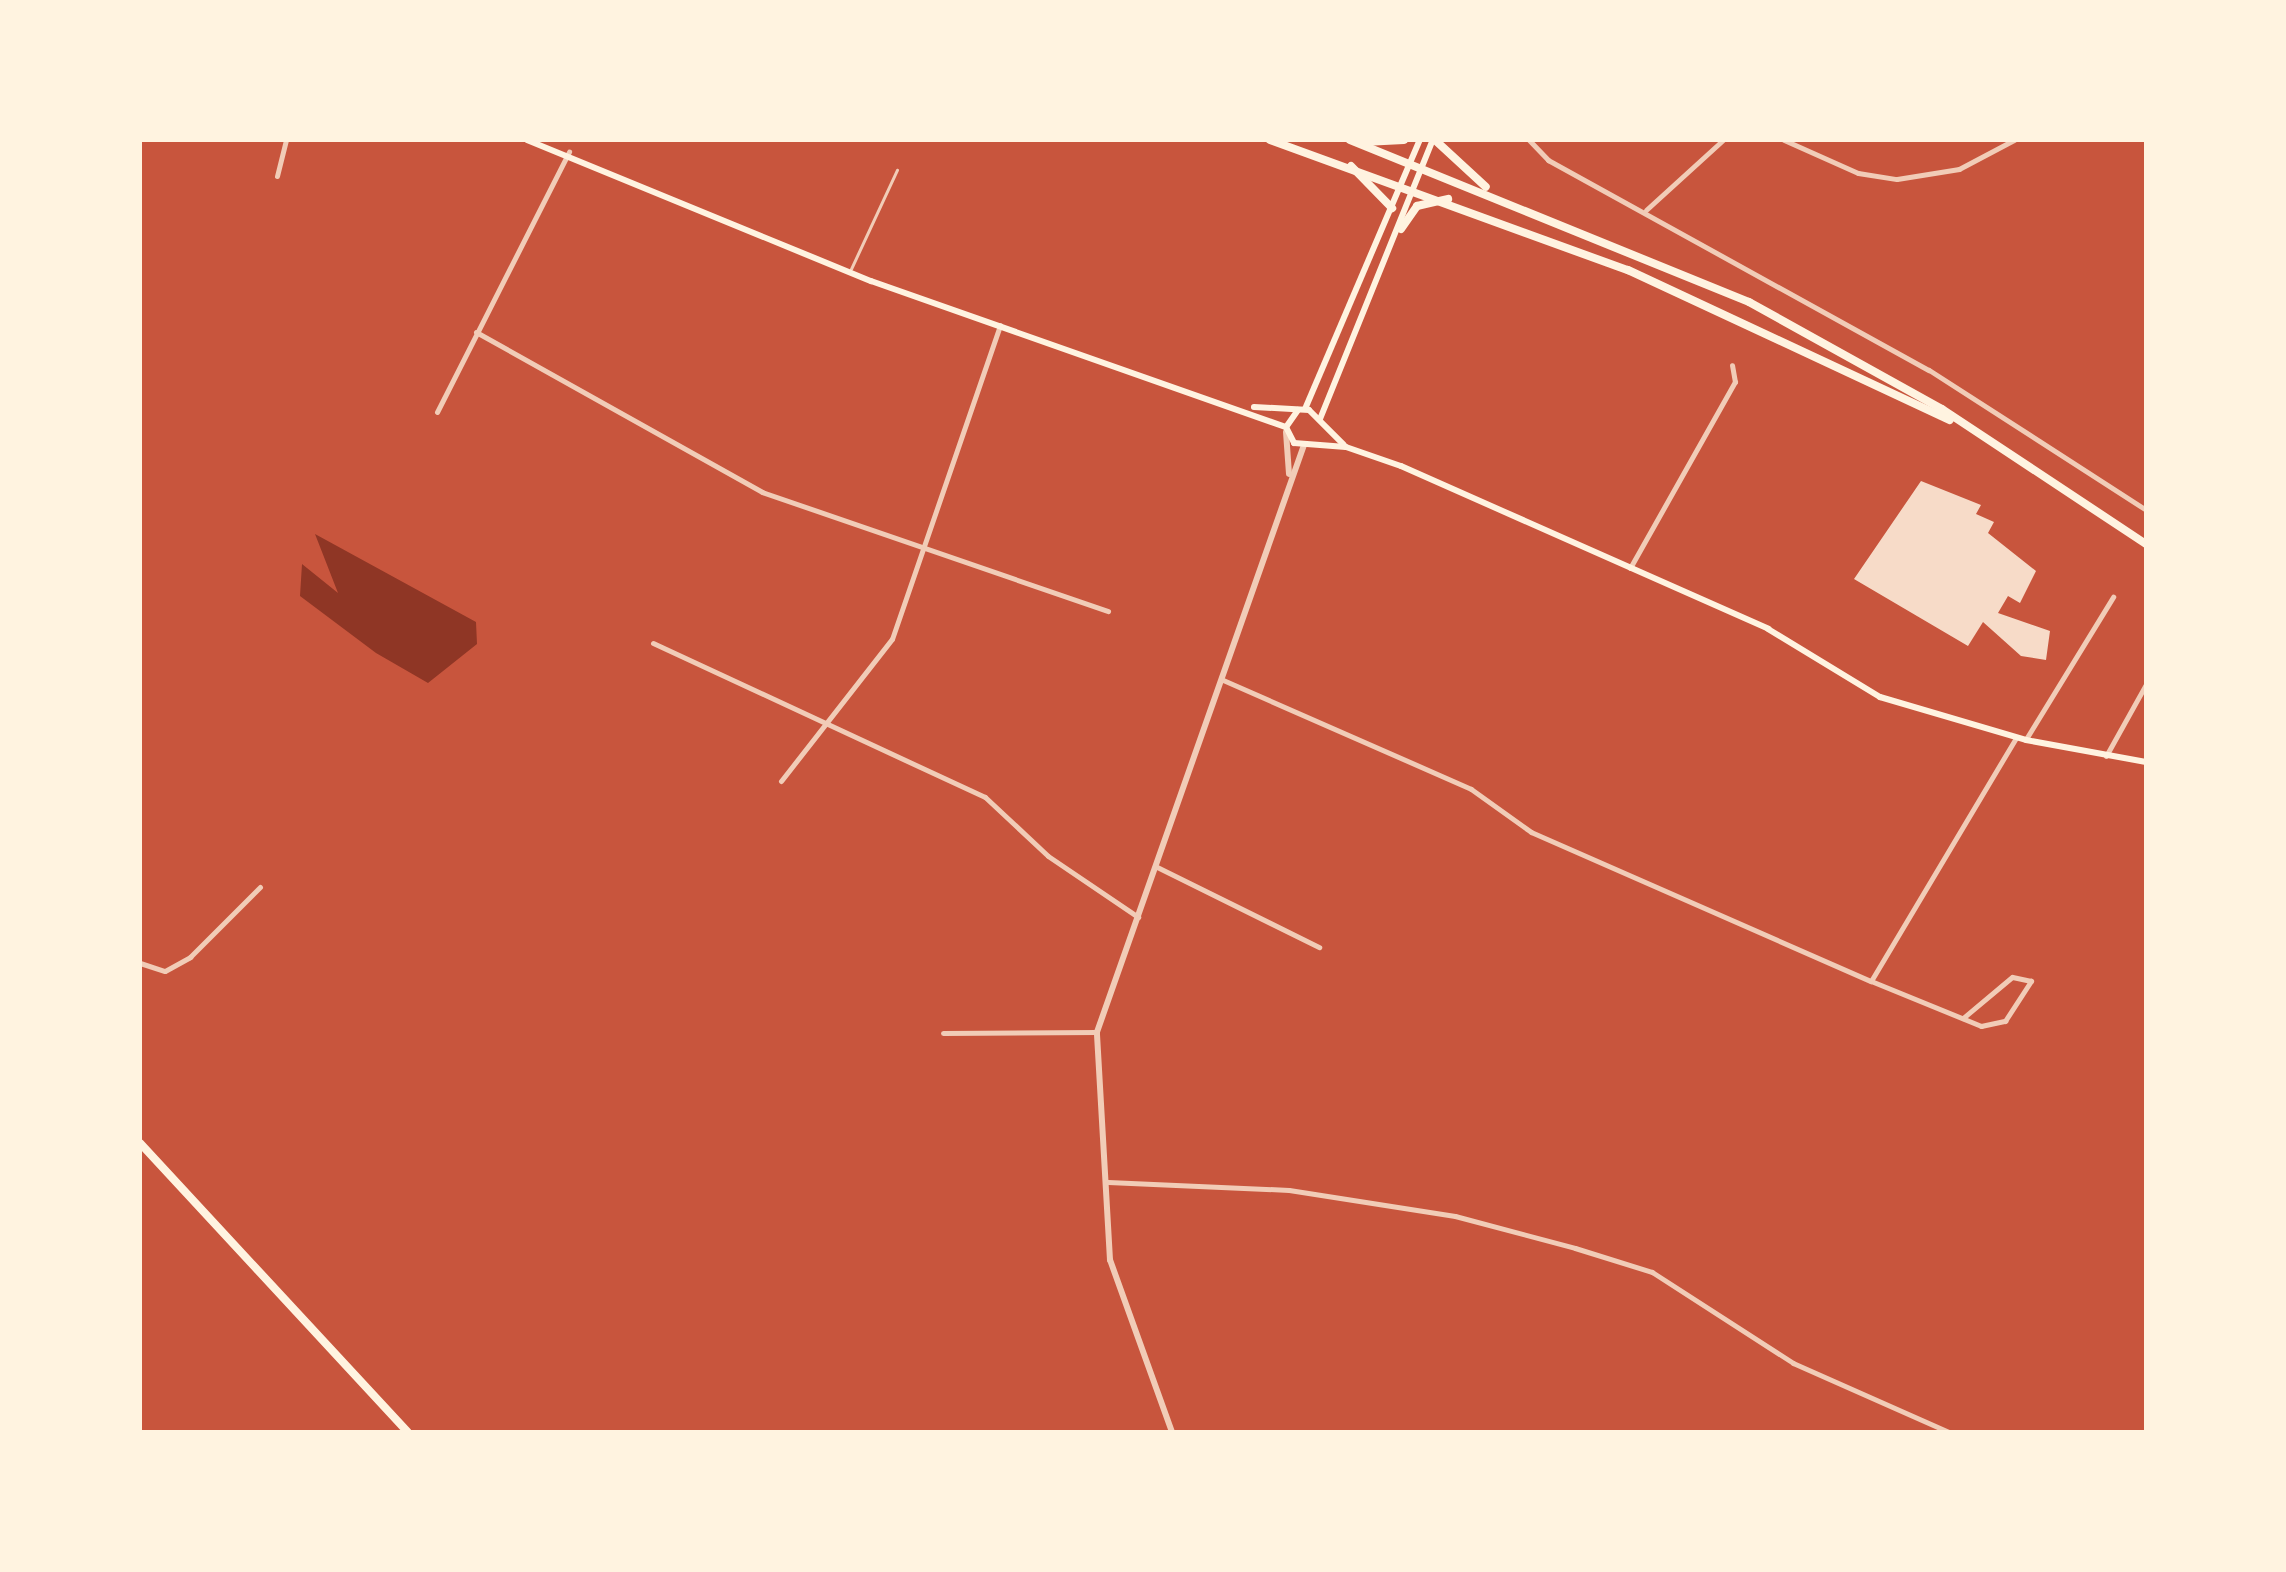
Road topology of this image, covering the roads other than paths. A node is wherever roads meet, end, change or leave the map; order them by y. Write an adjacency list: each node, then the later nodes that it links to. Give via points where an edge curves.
1 (286, 140): 17 (street)
2 (527, 140): 12 (main road)
3 (1270, 140): 13 (main road)
4 (1352, 140): 5 (main road); 14 (main road)
5 (1404, 140)
6 (1420, 140): 14 (main road)
7 (1434, 140): 15 (main road); 20 (main road)
8 (1528, 140): 23 (street, via 1548,160)
9 (1723, 140): 23 (street)
10 (1784, 140): 11 (street, via 1897,179 1959,170)
11 (2014, 140)
12 (569, 152): 25 (main road); 27 (street)
13 (1348, 163): 18 (main road); 22 (main road)
14 (1412, 164): 15 (main road); 18 (main road)
15 (1424, 168): 19 (main road); 20 (main road)
16 (897, 170): 25 (lane)
17 (276, 176)
18 (1402, 182): 19 (main road); 22 (main road)
19 (1416, 187): 21 (main road); 24 (main road)
20 (1494, 192): 33 (main road, via 1749,302)
21 (1448, 199): 24 (main road, via 1418,206); 33 (main road, via 1765,329)
22 (1392, 208): 30 (main road)
23 (1646, 210): 38 (street, via 1929,370)
24 (1401, 229): 32 (main road)
25 (850, 272): 26 (main road)
26 (1000, 325): 29 (main road); 40 (street)
27 (476, 332): 31 (street); 40 (street, via 762,492)
28 (1732, 365): 41 (street, via 1735,382)
29 (1248, 407): 30 (main road); 34 (main road)
30 (1301, 409): 32 (main road); 34 (main road)
31 (438, 412)
32 (1321, 423): 35 (main road); 36 (main road)
33 (1964, 425): 39 (main road)
34 (1286, 430): 35 (main road); 37 (street)
35 (1308, 445): 36 (main road); 37 (street)
36 (1346, 447): 41 (main road)
37 (1289, 476): 45 (street)
38 (2146, 510)
39 (2146, 544)
40 (926, 548): 43 (street); 47 (street, via 892,639)
41 (1630, 568): 48 (main road, via 1768,629 1880,697)
42 (2112, 596): 49 (street)
43 (1108, 611)
44 (653, 643): 47 (street)
45 (1223, 680): 53 (street); 58 (street, via 1471,789 1531,832)
46 (2146, 684): 50 (street)
47 (830, 724): 52 (street); 55 (street, via 985,797 1048,856)
48 (2016, 738): 49 (main road); 58 (street)
49 (2026, 740): 50 (main road)
50 (2106, 756): 51 (main road)
51 (2146, 762)
52 (781, 781)
53 (1157, 867): 55 (street); 56 (street)
54 (260, 887): 57 (street, via 190,957 164,971)
55 (1138, 917): 61 (street)
56 (1318, 948)
57 (140, 963)
58 (1870, 981): 59 (street)
59 (1963, 1018): 59 (street, via 2005,1021 2031,981 2012,977)
60 (943, 1032): 61 (street)
61 (1097, 1032): 63 (street)
62 (140, 1142): 64 (main road)
63 (1108, 1182): 65 (street, via 1110,1260); 66 (street, via 1289,1190 1455,1216 1575,1248 1652,1272 1777,1354)
64 (408, 1432)
65 (1172, 1432)
66 (1948, 1432)

